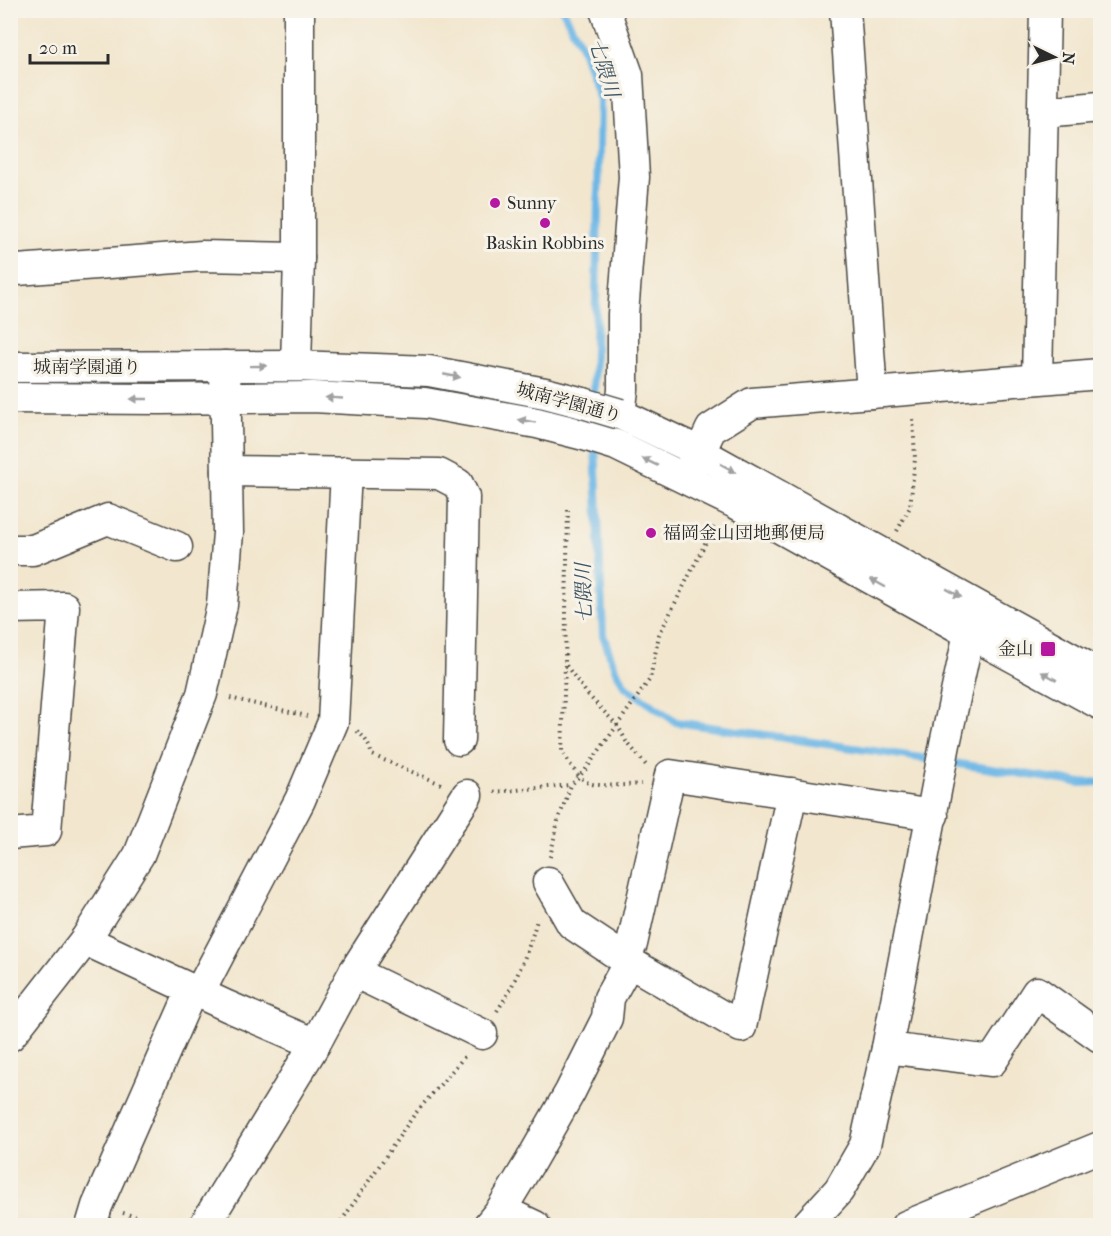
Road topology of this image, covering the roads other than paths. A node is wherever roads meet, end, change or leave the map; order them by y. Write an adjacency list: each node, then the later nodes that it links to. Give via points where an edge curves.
1 (299, 10): 7 (street)
2 (605, 10): 17 (street, via 628,75 634,177)
3 (845, 10): 14 (street)
4 (1046, 10): 6 (street)
5 (1101, 107): 6 (street)
6 (1043, 112): 13 (street)
7 (299, 258): 8 (street, via 202,256 17,270); 10 (street)
8 (10, 267)
9 (225, 366): 10 (street, 城南学園通り, one-way to 10); 11 (street, 城南学園通り); 16 (street)
10 (296, 366): 17 (street, 城南学園通り, one-way to 17, bridge, via 429,371 545,393)
11 (10, 367)
12 (1101, 374): 13 (street)
13 (1036, 379): 14 (street)
14 (872, 393): 18 (street, via 752,403 711,429)
15 (10, 398): 16 (street, 城南学園通り, one-way to 15)
16 (226, 398): 19 (street); 21 (street, 城南学園通り, one-way to 16, via 616,445 584,435 425,403 313,397)
17 (620, 414): 18 (street, 城南学園通り)
18 (700, 452): 21 (street); 25 (street, 城南学園通り, one-way to 25, via 885,554)
19 (227, 471): 20 (street); 34 (street, via 228,533 222,605 202,694 139,855)
20 (346, 472): 28 (street, via 439,474 458,484 464,497); 37 (street, via 333,722 300,800)
21 (683, 478): 25 (street, 城南学園通り, one-way to 21)
22 (177, 547): 23 (street, via 108,519 33,550)
23 (10, 550)
24 (10, 608): 32 (street, via 64,607 46,831)
25 (975, 620): 26 (street, 城南学園通り); 27 (street, 城南学園通り, one-way to 25); 31 (street, via 945,744)
26 (1101, 674)
27 (1101, 704)
28 (459, 740)
29 (792, 794): 31 (street); 35 (street, via 670,775); 35 (street, via 741,1027)
30 (467, 795): 36 (street)
31 (933, 815): 42 (street)
32 (10, 834)
33 (548, 882): 35 (street, via 572,924)
34 (85, 940): 37 (street); 39 (street)
35 (630, 953): 44 (street, via 609,998 607,1018 570,1092)
36 (354, 972): 38 (street); 41 (street)
37 (196, 992): 41 (street); 45 (street)
38 (482, 1034)
39 (10, 1036)
40 (1101, 1037): 42 (street, via 1037,992 992,1061)
41 (315, 1044): 46 (street)
42 (887, 1048): 48 (street, via 865,1145 838,1190)
43 (1101, 1147): 49 (street)
44 (495, 1218): 47 (street)
45 (91, 1226)
46 (204, 1226)
47 (535, 1226)
48 (806, 1226)
49 (906, 1226)

